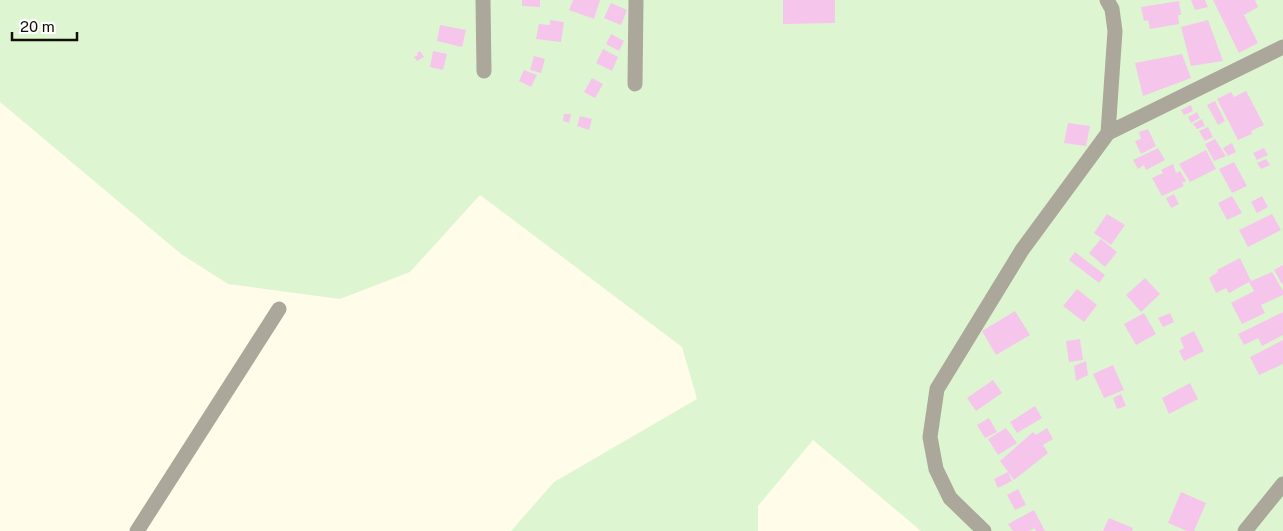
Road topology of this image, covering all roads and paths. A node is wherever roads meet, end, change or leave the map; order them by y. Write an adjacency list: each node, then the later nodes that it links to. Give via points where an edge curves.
1 (483, 0): 5 (street)
2 (636, 0): 6 (street)
3 (1107, 0): 7 (street, via 1112,9 1115,31)
4 (1283, 47): 7 (street)
5 (484, 71)
6 (635, 84)
7 (1108, 133): 11 (street, via 1022,250 937,390 930,437 936,469 950,498)
8 (279, 309): 10 (street)
9 (1283, 484): 12 (street)
10 (137, 531)
11 (984, 531)
12 (1245, 531)

